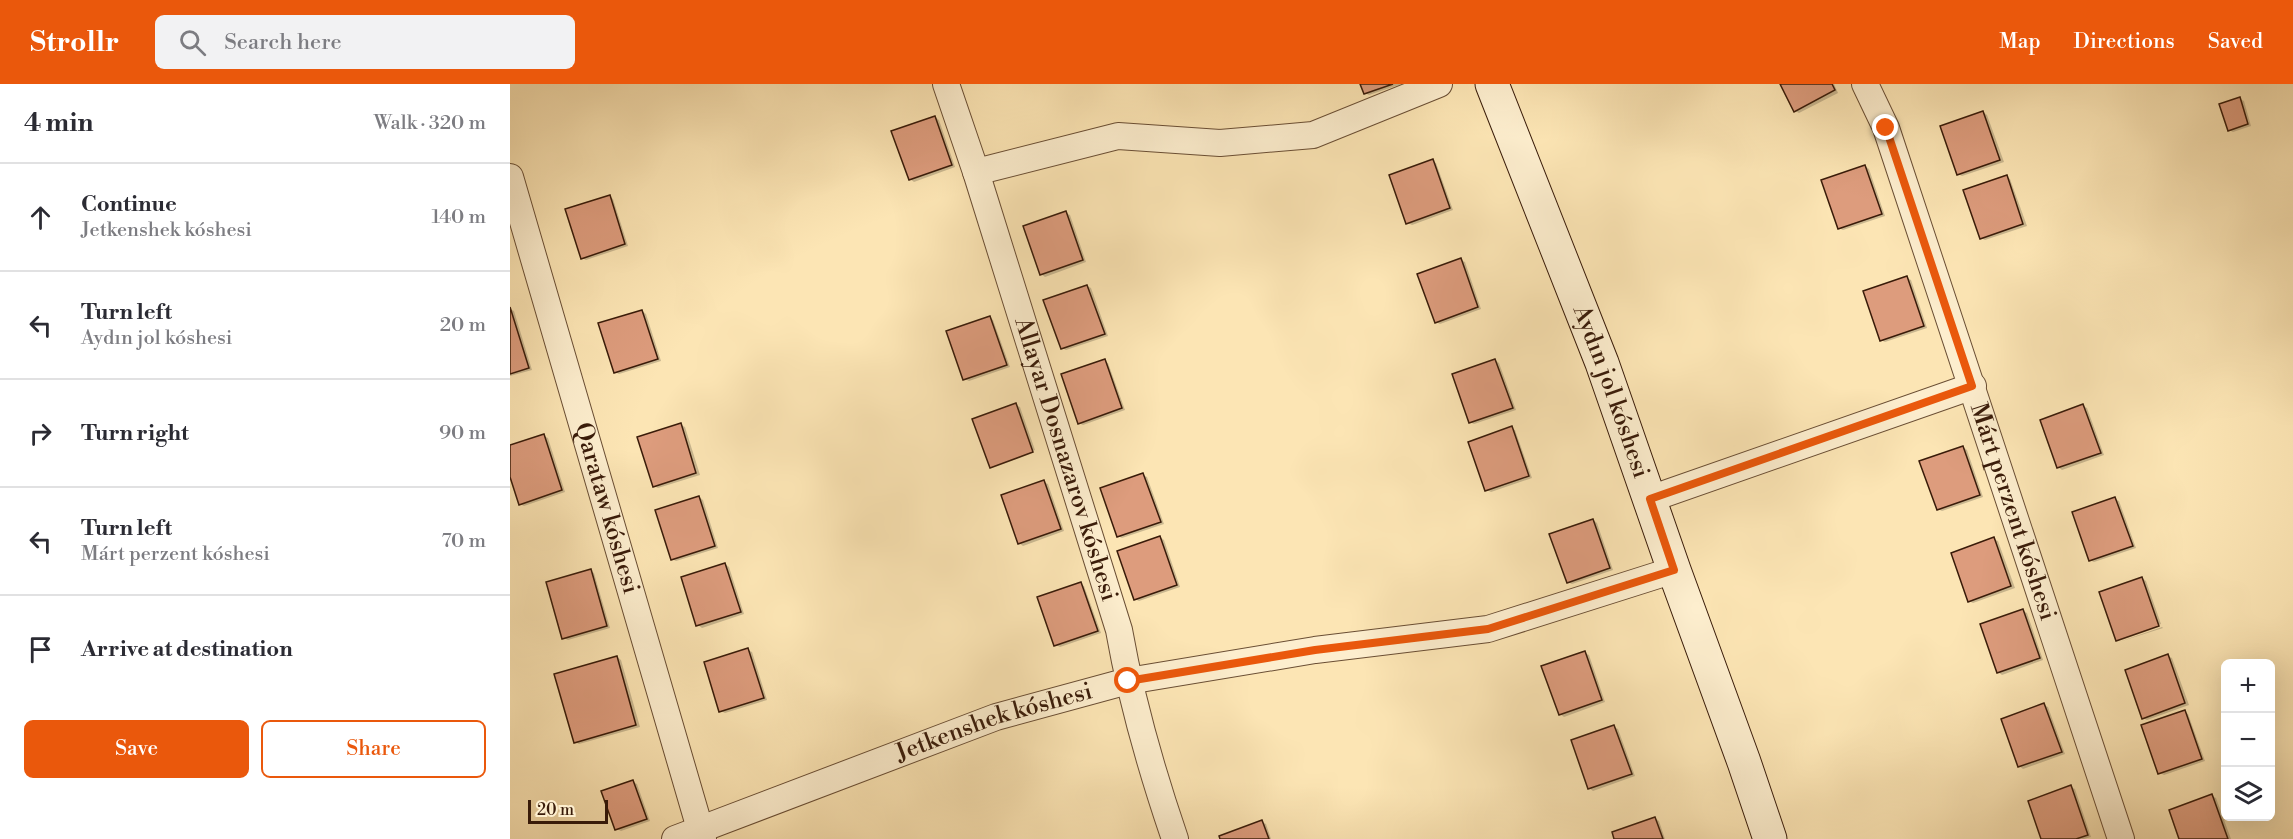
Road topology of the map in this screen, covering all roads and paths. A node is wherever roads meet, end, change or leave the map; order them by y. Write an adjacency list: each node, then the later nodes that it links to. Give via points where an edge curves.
1 (946, 84): 5 (street, Allayar Dosnazarov kóshesi)
2 (1439, 84): 5 (street, via 1313,135 1220,143 1118,136)
3 (1492, 84): 8 (street, Aydın jol kóshesi, via 1602,363)
4 (1865, 84): 7 (street, Márt perzent kóshesi, via 1886,128)
5 (976, 172): 10 (street, Allayar Dosnazarov kóshesi, via 1119,630)
6 (510, 177): 11 (street, Qarataw kóshesi)
7 (1972, 386): 8 (street); 15 (street, Márt perzent kóshesi)
8 (1650, 499): 9 (street, Aydın jol kóshesi)
9 (1674, 570): 10 (street, Jetkenshek kóshesi, via 1488,629 1315,650); 14 (street, Aydın jol kóshesi)
10 (1128, 681): 11 (street, Jetkenshek kóshesi, via 996,717); 13 (street, Allayar Dosnazarov kóshesi)
11 (702, 835): 12 (street, Jetkenshek kóshesi)
12 (675, 839)
13 (1175, 839)
14 (1770, 839)
15 (2121, 839)

